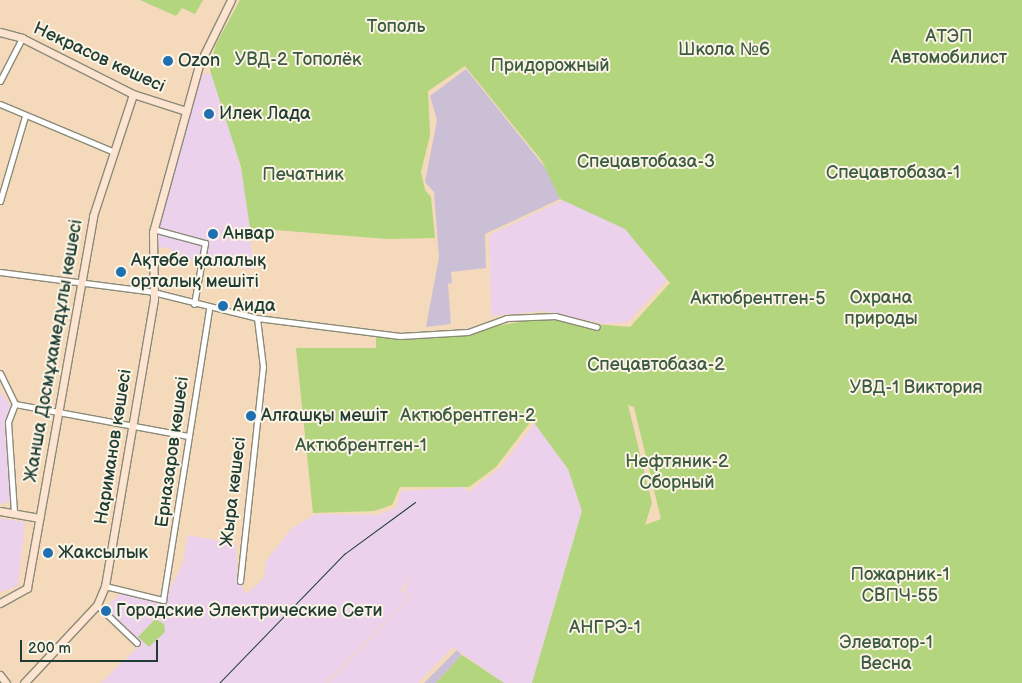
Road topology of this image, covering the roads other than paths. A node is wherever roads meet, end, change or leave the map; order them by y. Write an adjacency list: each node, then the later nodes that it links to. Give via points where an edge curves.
1 (231, 0): 7 (street, Нариманов көшесі, via 206,47)
2 (0, 32): 3 (street, Некрасов көшесі)
3 (22, 38): 4 (street); 5 (street, Некрасов көшесі)
4 (0, 81)
5 (133, 94): 7 (street, Некрасов көшесі); 9 (street, Жанша Досмұхамедұлы көшесі)
6 (0, 104): 8 (street)
7 (186, 111): 11 (street, Нариманов көшесі)
8 (25, 116): 9 (street); 10 (street)
9 (112, 151): 13 (street, Жанша Досмұхамедұлы көшесі)
10 (0, 201)
11 (153, 229): 14 (street, Нариманов көшесі); 15 (street, via 205,243)
12 (0, 272): 13 (street)
13 (79, 283): 14 (street); 21 (street, Жанша Досмұхамедұлы көшесі)
14 (153, 292): 15 (street); 22 (street, Нариманов көшесі)
15 (194, 304): 16 (street)
16 (209, 308): 17 (street); 23 (street, Ерназаров көшесі)
17 (257, 318): 18 (street, via 400,336 468,332 507,318 555,316); 27 (street, Жыра көшесі, via 263,367)
18 (597, 327)
19 (0, 373): 20 (street)
20 (15, 404): 21 (street); 25 (street, via 8,422)
21 (57, 410): 22 (street); 26 (street, Жанша Досмұхамедұлы көшесі)
22 (136, 424): 23 (street); 28 (street, Нариманов көшесі)
23 (188, 436): 28 (street, Ерназаров көшесі, via 163,600)
24 (0, 511): 25 (street)
25 (14, 512): 26 (street)
26 (39, 518): 29 (street, Жанша Досмұхамедұлы көшесі, via 26,588)
27 (240, 581)
28 (105, 586): 30 (street, Нариманов көшесі)
29 (0, 602)
30 (97, 605): 31 (street); 34 (street)
31 (137, 643)
32 (0, 675): 33 (street)
33 (6, 683)
34 (24, 683)

